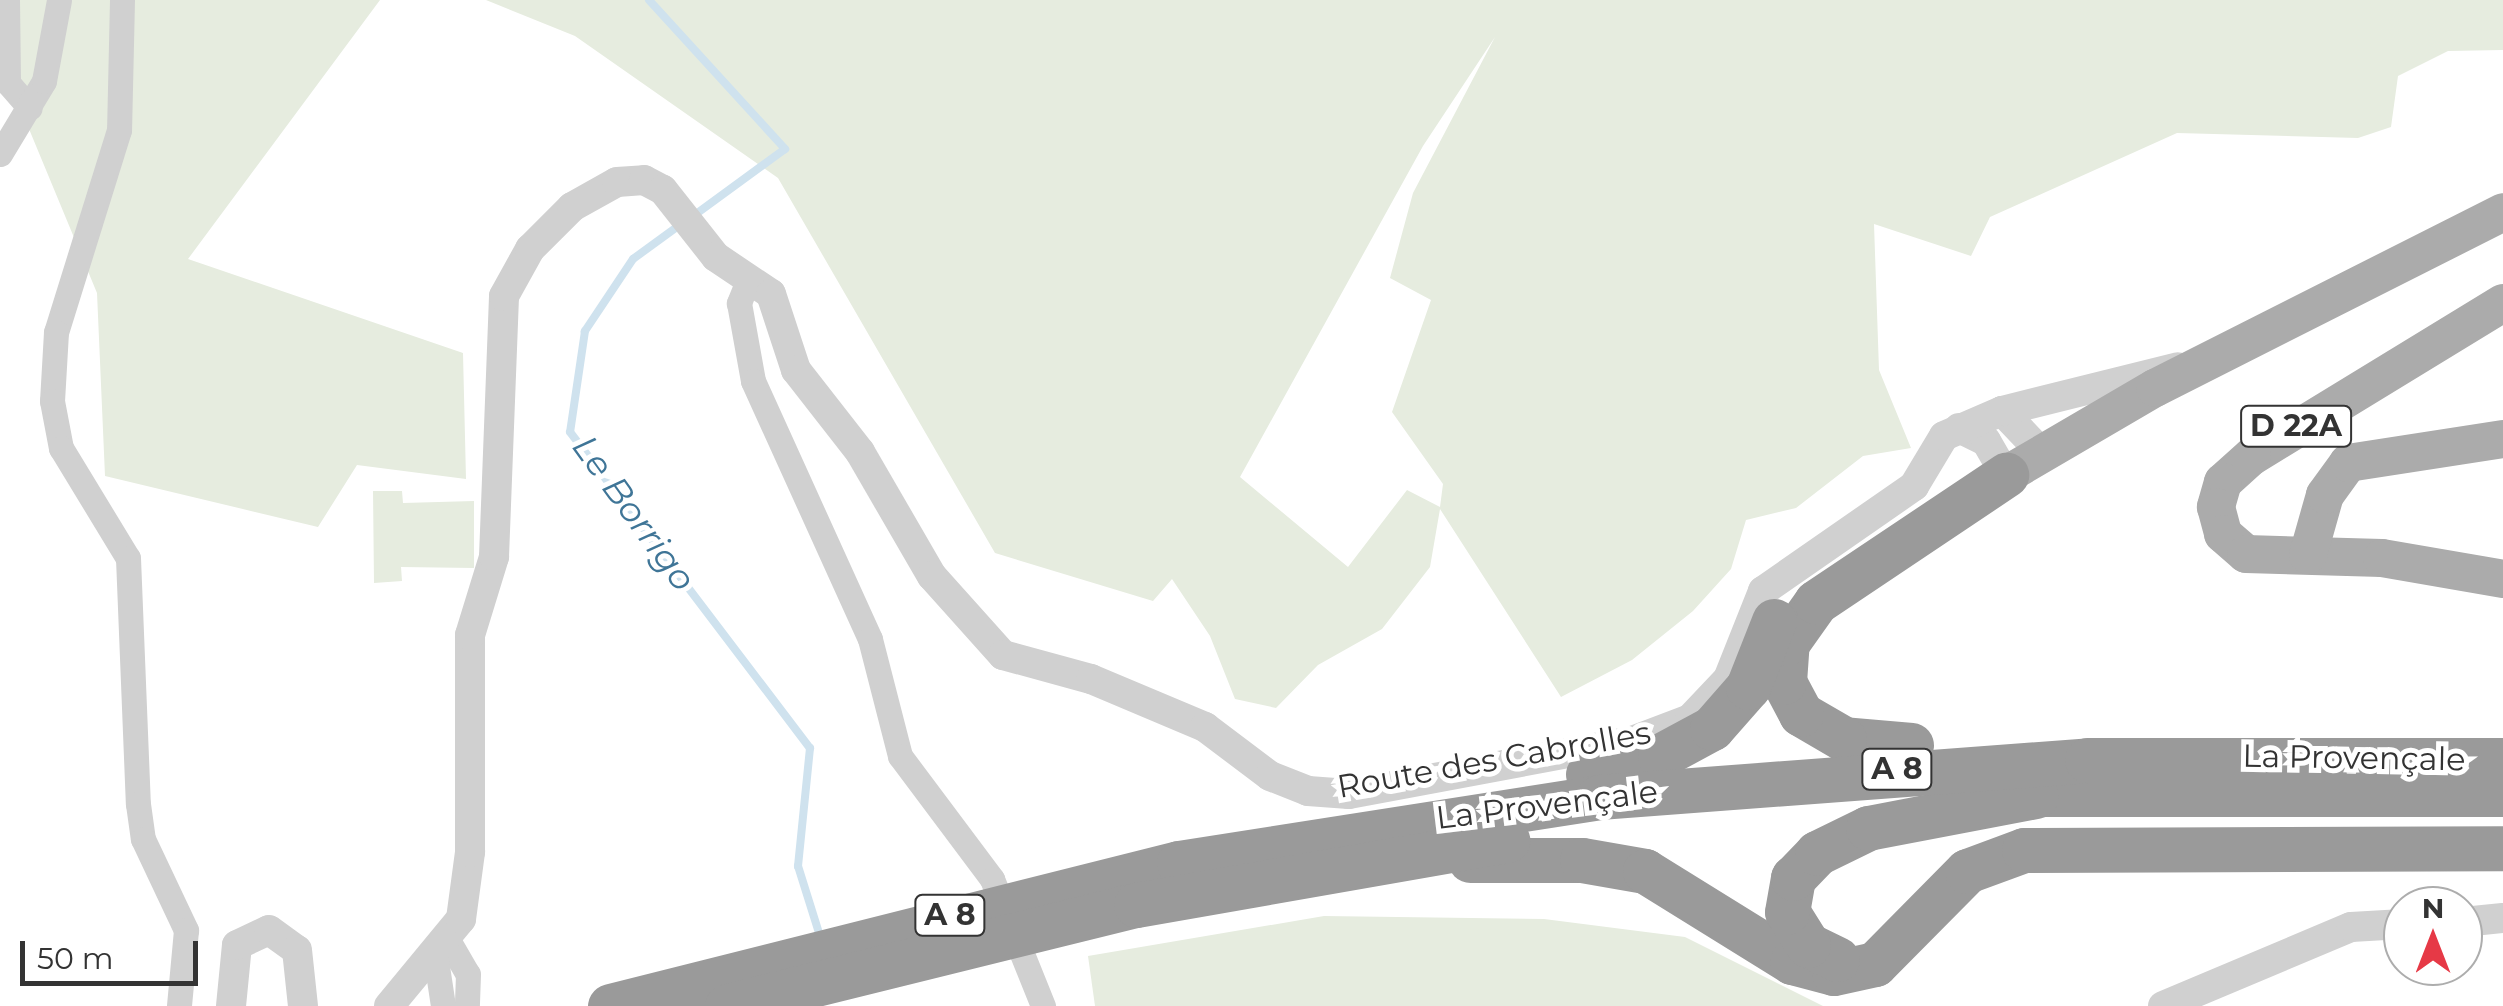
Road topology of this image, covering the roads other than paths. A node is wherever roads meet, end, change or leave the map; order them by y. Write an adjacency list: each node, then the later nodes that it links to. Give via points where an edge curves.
1 (6, 0): 4 (street, via 8,83)
2 (58, 0): 4 (street)
3 (122, 0): 26 (street, via 119,130 56,332 52,401 61,448 128,558 138,804 144,839 186,930)
4 (30, 108): 5 (street)
5 (0, 154)
6 (2503, 212): 9 (main road)
7 (747, 284): 11 (street, Route des Cabrolles, via 770,294 796,370 860,452 932,576 1003,655 1091,678 1206,727 1270,776 1308,790 1349,794 1632,742 1690,719 1728,678 1763,591 1914,486 1936,444); 24 (street, Route des Cabrolles, via 716,257 664,190 644,180 617,182 572,207 530,249 504,296 494,557 470,635 470,852 461,919); 34 (street, via 739,303 754,381 870,639 900,756 992,879)
8 (2503, 304): 14 (main road, D 22A, via 2310,417 2222,482 2217,517 2230,544 2260,556)
9 (2206, 361): 10 (street, Route des Cabrolles); 13 (main road)
10 (2002, 411): 11 (street, Route des Cabrolles); 13 (street)
11 (1958, 428): 13 (street)
12 (2503, 438): 14 (main road, D 22A, via 2348,463 2325,495)
13 (2024, 465): 16 (highway, via 1804,613 1783,663 1795,706 1819,728 1864,744); 20 (highway, via 1859,550 1792,595 1742,698 1689,744)
14 (2308, 556): 15 (main road)
15 (2503, 578)
16 (2228, 756): 17 (highway, La Provençale / A 8); 20 (highway, La Provençale / A 8, via 1841,773)
17 (2503, 760)
18 (2057, 792): 19 (highway, La Provençale / A 8); 20 (highway, La Provençale / A 8); 25 (highway, via 1868,828 1806,862 1787,904 1800,938 1832,958)
19 (2503, 794)
20 (1366, 844): 22 (highway, La Provençale / A 8); 25 (highway, via 1624,865 1672,883 1804,968 1849,972)
21 (2503, 848): 25 (highway, via 2024,850 1959,877)
22 (1297, 857): 32 (highway, La Provençale / A 8, via 1053,890); 33 (highway, La Provençale / A 8)
23 (2383, 926): 35 (street, via 2351,928)
24 (441, 947): 29 (street, Route des Cabrolles); 30 (street); 31 (street, via 468,974)
25 (1884, 957)
26 (178, 1006)
27 (232, 1006): 28 (street, via 237,945 269,930 297,950)
28 (302, 1006)
29 (389, 1006)
30 (443, 1006)
31 (468, 1006)
32 (610, 1006)
33 (727, 1006)
34 (1043, 1006)
35 (2163, 1006)

